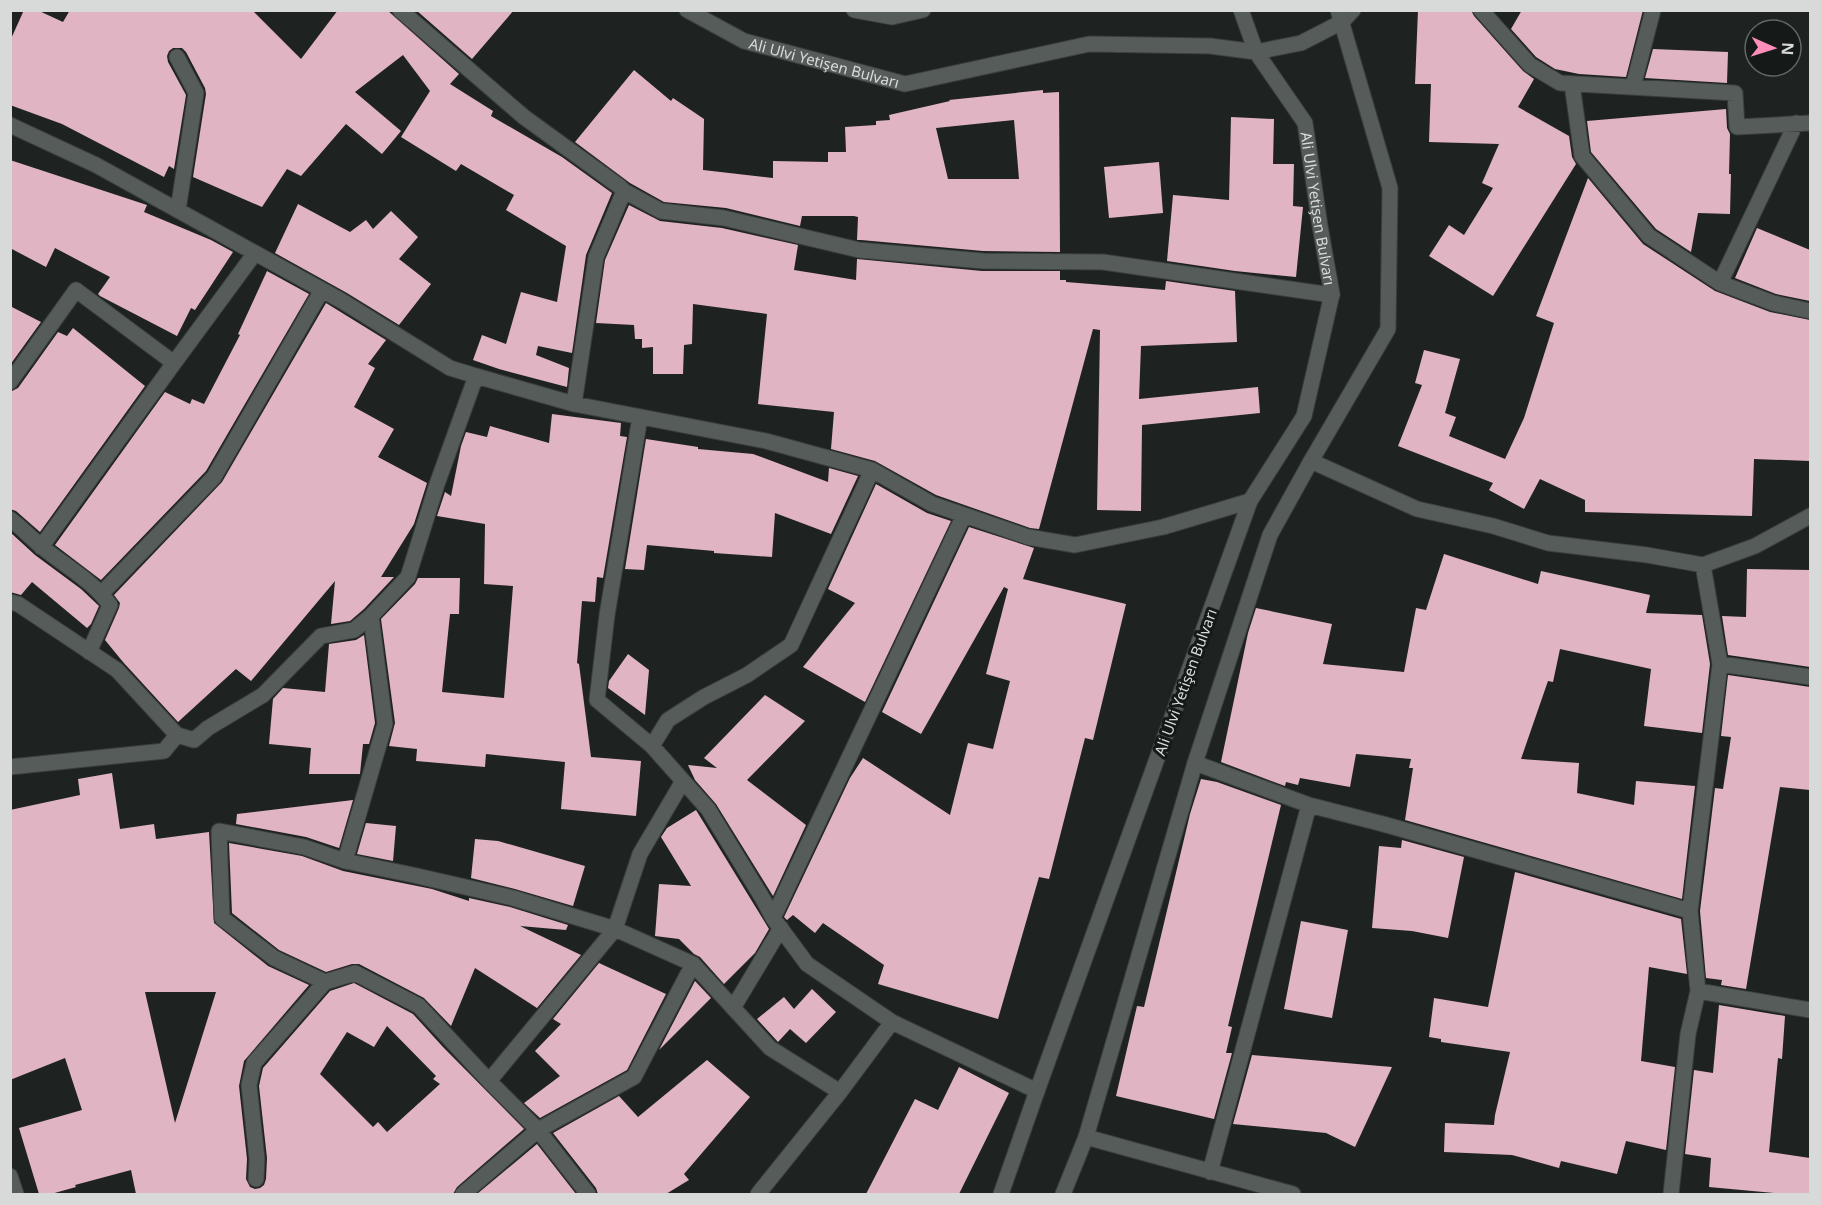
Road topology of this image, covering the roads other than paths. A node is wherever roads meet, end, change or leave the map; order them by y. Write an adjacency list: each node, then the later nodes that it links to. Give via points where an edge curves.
1 (400, 10): 16 (street, via 524,117)
2 (687, 10): 10 (street, Ali Ulvi Yetişen Bulvarı, via 744,41 905,84 1089,44 1210,46)
3 (854, 10): 4 (street, via 892,17)
4 (923, 10)
5 (1241, 10): 10 (street)
6 (1353, 10): 9 (street)
7 (1480, 10): 12 (street, via 1530,65 1560,84)
8 (1653, 10): 13 (street)
9 (1340, 16): 10 (street, via 1301,44); 28 (street, via 1390,188 1388,329)
10 (1256, 52): 21 (street, Ali Ulvi Yetişen Bulvarı, via 1305,123)
11 (177, 57): 17 (street, via 196,93)
12 (1572, 84): 13 (street); 19 (street, via 1582,156 1649,236)
13 (1633, 87): 14 (street, via 1735,93 1737,127)
14 (1803, 123): 19 (street)
15 (10, 124): 17 (street)
16 (624, 191): 21 (street, via 661,211 724,218 859,250 983,261 1103,262); 26 (street, via 596,257)
17 (178, 210): 18 (street)
18 (255, 254): 20 (street); 23 (street)
19 (1720, 283): 22 (street, via 1773,303)
20 (322, 290): 24 (street, via 450,368); 36 (street, via 214,477)
21 (1332, 295): 30 (street, Ali Ulvi Yetişen Bulvarı, via 1304,416)
22 (1810, 311)
23 (174, 363): 25 (street, via 76,290); 34 (street)
24 (476, 376): 26 (street); 38 (street, via 408,577)
25 (10, 382)
26 (574, 404): 27 (street)
27 (640, 417): 29 (street, via 766,441); 43 (street, via 597,700)
28 (1311, 461): 35 (street, via 1417,509 1548,543); 44 (street, via 1270,535)
29 (872, 470): 31 (street, via 932,504); 43 (street, via 791,645 668,720)
30 (1250, 501): 31 (street, via 1163,527 1075,545 1028,537); 59 (street, Ali Ulvi Yetişen Bulvarı)
31 (964, 515): 50 (street)
32 (1810, 516): 35 (street, via 1755,546)
33 (10, 519): 34 (street)
34 (41, 547): 36 (street)
35 (1703, 565): 40 (street)
36 (102, 593): 39 (street, via 110,605)
37 (10, 602): 39 (street)
38 (370, 616): 42 (street, via 354,630 321,636 263,695 194,740); 48 (street, via 385,724)
39 (89, 652): 42 (street, via 117,670)
40 (1720, 664): 41 (street); 49 (street)
41 (1810, 677)
42 (177, 735): 45 (street, via 164,751)
43 (652, 746): 46 (street)
44 (1195, 763): 47 (street); 62 (street)
45 (10, 767)
46 (683, 781): 50 (street, via 708,809); 51 (street, via 640,854)
47 (1309, 805): 49 (street); 63 (street)
48 (345, 861): 51 (street, via 513,898); 53 (street, via 304,847 219,831 222,918 274,958)
49 (1690, 911): 54 (street)
50 (777, 923): 55 (street); 57 (street, via 807,964)
51 (615, 929): 52 (street); 58 (street)
52 (693, 964): 55 (street); 61 (street, via 634,1077)
53 (325, 982): 58 (street, via 355,973 419,1006); 65 (street, via 254,1063 249,1085)
54 (1698, 991): 56 (street); 73 (street, via 1688,1034)
55 (733, 1008): 60 (street, via 770,1048)
56 (1810, 1010)
57 (892, 1022): 59 (street); 60 (street)
58 (489, 1081): 61 (street)
59 (1037, 1091): 70 (street, Ali Ulvi Yetişen Bulvarı)
60 (840, 1092): 69 (street)
61 (538, 1130): 67 (street); 68 (street)
62 (1086, 1137): 63 (street); 71 (street)
63 (1210, 1172): 72 (street)
64 (10, 1176): 66 (street)
65 (256, 1179)
66 (16, 1194)
67 (463, 1194)
68 (588, 1194)
69 (758, 1194)
70 (1001, 1194)
71 (1063, 1194)
72 (1293, 1194)
73 (1671, 1194)

